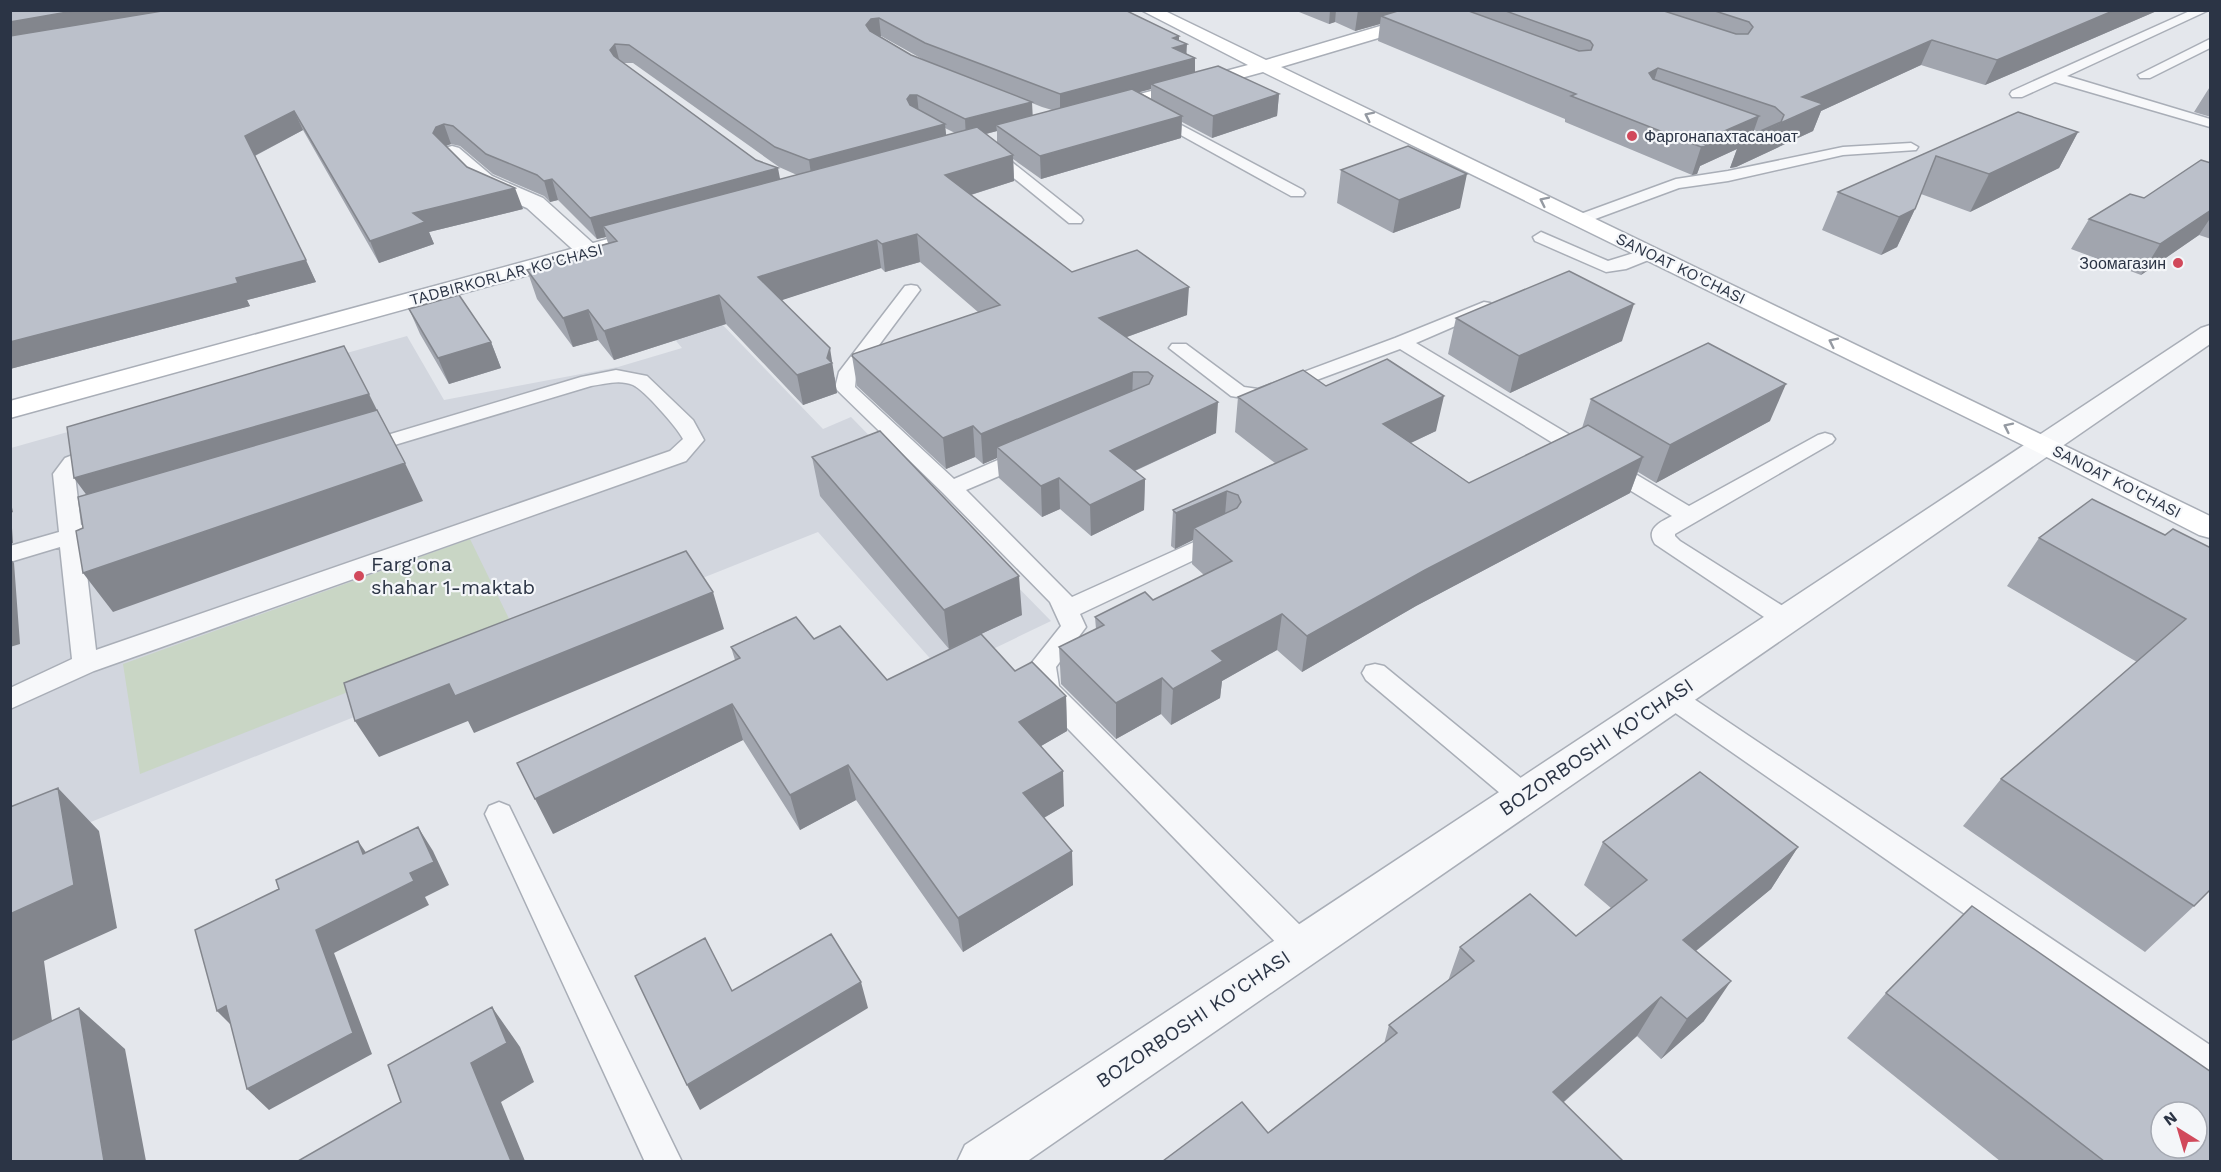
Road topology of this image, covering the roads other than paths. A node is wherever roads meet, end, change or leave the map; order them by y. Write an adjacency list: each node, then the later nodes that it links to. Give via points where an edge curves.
1 (1149, 10): 5 (main road, SANOAT KO'CHASI)
2 (2203, 10): 7 (lane)
3 (1446, 17): 5 (main road)
4 (2211, 44): 6 (lane)
5 (1265, 66): 9 (main road); 19 (main road, SANOAT KO'CHASI, one-way to 5)
6 (2145, 75)
7 (2054, 77): 8 (lane); 11 (lane)
8 (2017, 94)
9 (1132, 102): 10 (main road); 18 (lane)
10 (1090, 114)
11 (2211, 123)
12 (1003, 137): 13 (main road)
13 (974, 145): 20 (lane)
14 (1911, 147): 17 (lane, via 1843,151)
15 (452, 152): 23 (street, via 484,181 535,203)
16 (1725, 162): 17 (lane)
17 (1676, 184): 19 (lane)
18 (1297, 193)
19 (1581, 219): 24 (main road, SANOAT KO'CHASI)
20 (1075, 220)
21 (643, 236): 23 (main road, TADBIRKORLAR KO'CHASI)
22 (1541, 237): 24 (lane, via 1606,267 1620,266)
23 (588, 251): 30 (main road, TADBIRKORLAR KO'CHASI)
24 (1650, 253): 33 (main road, SANOAT KO'CHASI, one-way to 24)
25 (911, 290): 36 (lane, via 846,376 845,388)
26 (1497, 301): 28 (lane)
27 (2211, 333): 33 (street, BOZORBOSHI KO'CHASI)
28 (1402, 342): 29 (lane, via 1260,395 1238,392); 37 (lane)
29 (1179, 348)
30 (10, 411)
31 (1825, 439): 37 (lane)
32 (127, 444): 40 (lane, via 73,463 64,474)
33 (2043, 444): 39 (main road, SANOAT KO'CHASI); 44 (street, BOZORBOSHI KO'CHASI)
34 (1046, 448): 36 (lane)
35 (335, 457): 45 (lane, via 616,376 640,380 686,424 694,440 678,456)
36 (951, 488): 43 (lane, via 1060,598)
37 (1688, 516): 44 (lane, via 1664,530 1663,539)
38 (129, 519): 40 (lane)
39 (2211, 528)
40 (71, 536): 42 (lane); 45 (lane)
41 (1226, 537): 43 (lane)
42 (10, 555)
43 (1066, 610): 51 (lane, via 1074,627 1043,665 1046,690)
44 (1785, 619): 47 (street, BOZORBOSHI KO'CHASI)
45 (85, 664): 48 (lane)
46 (1375, 673): 49 (lane)
47 (1670, 696): 49 (street, BOZORBOSHI KO'CHASI); 52 (lane)
48 (10, 699)
49 (1523, 796): 51 (street, BOZORBOSHI KO'CHASI)
50 (499, 814): 53 (lane)
51 (1301, 947): 54 (street, BOZORBOSHI KO'CHASI)
52 (2211, 1064)
53 (664, 1161)
54 (982, 1161)

